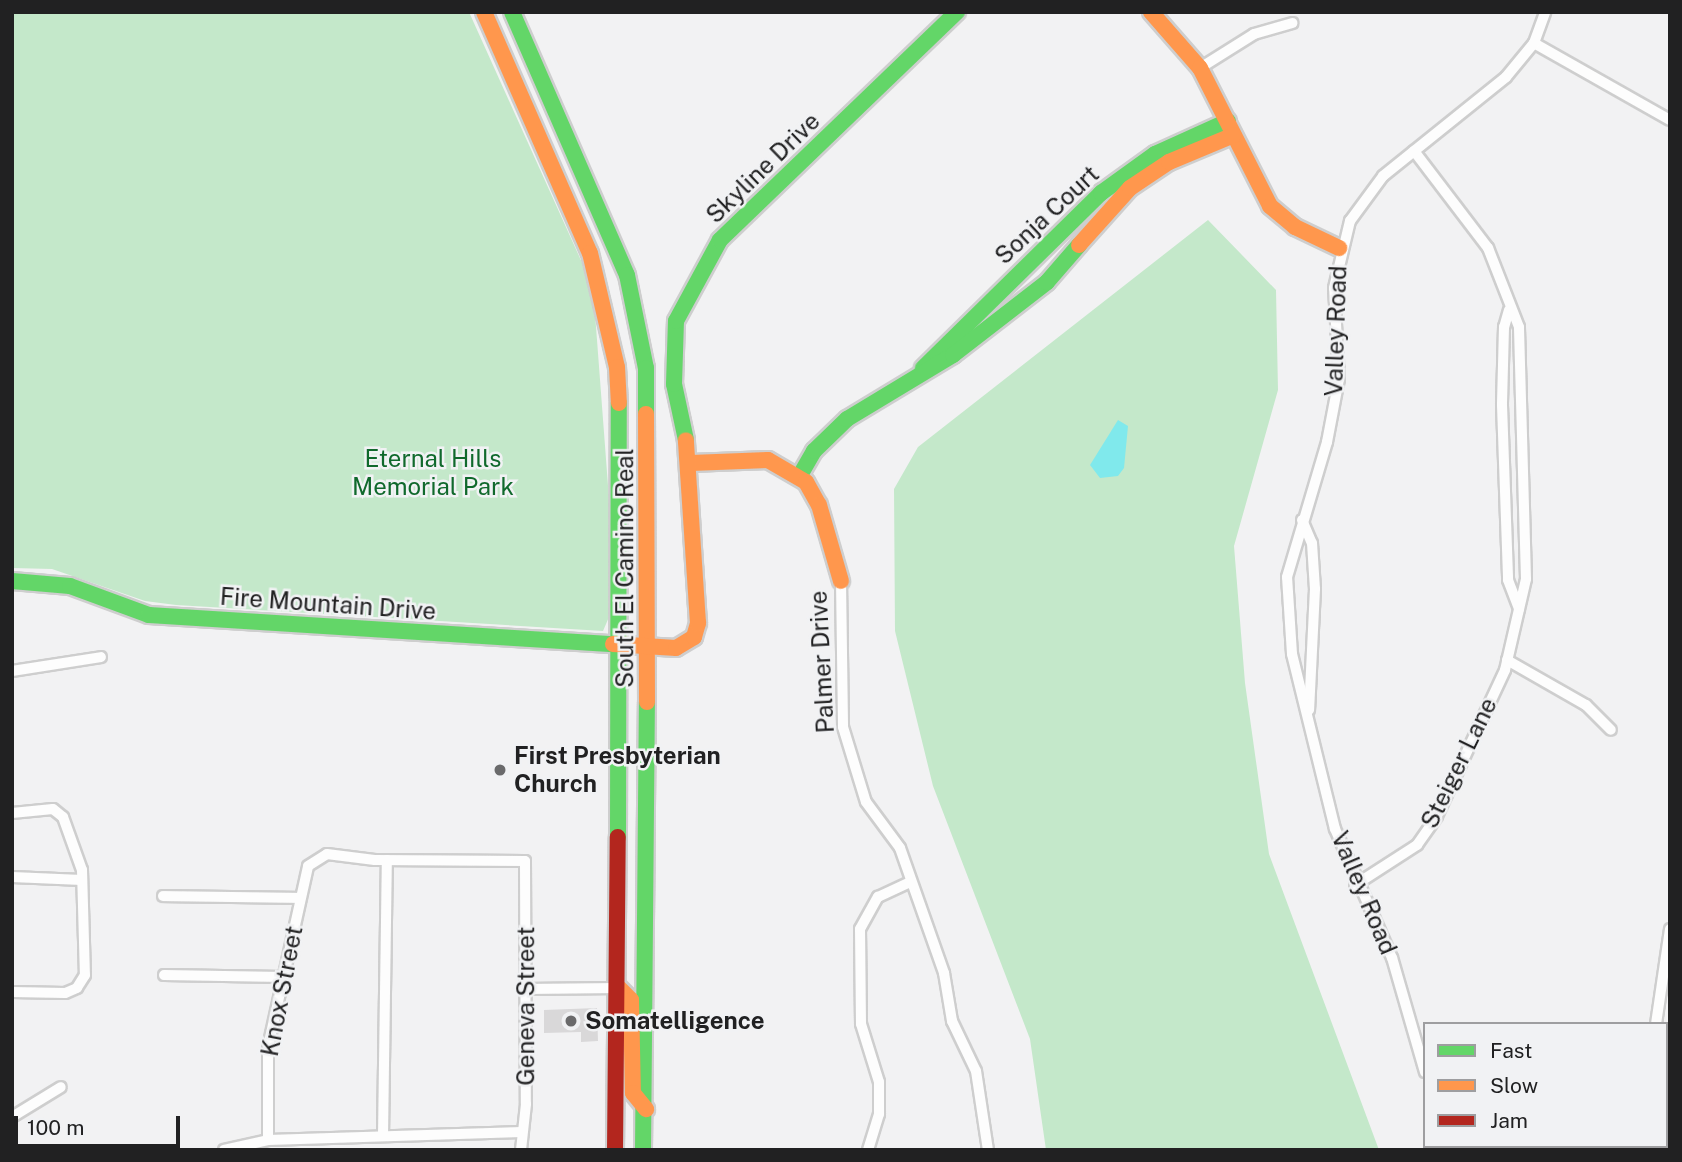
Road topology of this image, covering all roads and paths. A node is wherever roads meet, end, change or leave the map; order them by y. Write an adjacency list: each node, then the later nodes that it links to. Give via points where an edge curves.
1 (484, 12): 21 (main road, South El Camino Real, via 590,253 610,323 622,411)
2 (512, 12): 22 (main road, South El Camino Real, via 614,241 639,319 648,409)
3 (957, 12): 15 (main road, Skyline Drive, via 713,250 676,321 673,346 674,384)
4 (1151, 12): 8 (main road)
5 (1545, 12): 7 (street, Valley Road)
6 (1292, 23): 8 (street, via 1254,34)
7 (1534, 43): 9 (street); 11 (street, Valley Road, via 1506,77)
8 (1200, 68): 10 (main road)
9 (1670, 120)
10 (1231, 128): 12 (main road, via 1270,206 1295,227); 14 (main road, Sonja Court, via 1130,188 1047,282 953,355); 14 (main road, Sonja Court, via 1154,154 1101,193 944,342)
11 (1414, 151): 12 (street, Valley Road, via 1365,195); 13 (street, Steiger Lane, via 1488,248 1504,280)
12 (1339, 248): 17 (street, Valley Road, via 1334,288 1339,379 1327,442)
13 (1509, 310): 20 (street, Steiger Lane, via 1504,327 1502,405 1508,580); 20 (street, Steiger Lane, via 1519,327 1522,401 1526,579)
14 (920, 372): 16 (main road, Sonja Court, via 848,419 814,451)
15 (691, 463): 16 (main road, Palmer Drive, via 768,460); 22 (main road, Skyline Drive, via 698,623 694,637 676,648)
16 (799, 477): 19 (main road, Palmer Drive, via 819,505)
17 (1303, 520): 26 (street, Valley Road, via 1312,543 1315,589); 26 (street, Valley Road, via 1287,577 1292,654)
18 (12, 581): 21 (main road, Fire Mountain Drive, via 70,586 149,615)
19 (841, 581): 32 (street, Palmer Drive, via 843,727 866,803 900,848)
20 (1519, 609): 24 (street, Steiger Lane)
21 (621, 648): 22 (main road, Fire Mountain Drive); 39 (main road, South El Camino Real)
22 (646, 648): 45 (main road, South El Camino Real)
23 (101, 657): 25 (street)
24 (1507, 660): 27 (street, via 1586,705); 33 (street, Steiger Lane, via 1437,816 1418,845)
25 (12, 671)
26 (1309, 713): 33 (street, Valley Road, via 1335,830)
27 (1611, 730)
28 (12, 813): 31 (street, via 53,809 63,817)
29 (387, 860): 35 (street, Knox Street, via 319,856); 40 (street, Geneva Street, via 526,861); 48 (street)
30 (12, 877): 31 (street)
31 (82, 880): 41 (street, via 81,984 65,993)
32 (910, 882): 56 (street, via 878,897 860,929 860,1024 879,1082 879,1114); 57 (street, Palmer Drive, via 944,973 952,1021 976,1071)
33 (1355, 885): 43 (street, Valley Road, via 1392,958)
34 (163, 896): 35 (street)
35 (300, 898): 38 (street, Knox Street)
36 (1670, 929): 42 (street)
37 (163, 975): 38 (street)
38 (283, 977): 50 (street, Knox Street, via 268,1047)
39 (619, 988): 40 (street); 45 (main road, via 631,999 633,1093); 54 (main road, South El Camino Real)
40 (525, 989): 47 (street, Geneva Street)
41 (12, 992)
42 (1656, 1022)
43 (1423, 1065)
44 (61, 1087): 46 (street)
45 (646, 1109): 55 (main road, South El Camino Real)
46 (12, 1117)
47 (522, 1132): 49 (street); 53 (street, Geneva Street)
48 (383, 1136): 49 (street); 50 (street)
49 (407, 1137): 52 (street)
50 (268, 1140): 51 (street)
51 (224, 1150)
52 (408, 1150)
53 (521, 1150)
54 (615, 1150)
55 (643, 1150)
56 (868, 1150)
57 (988, 1150)

